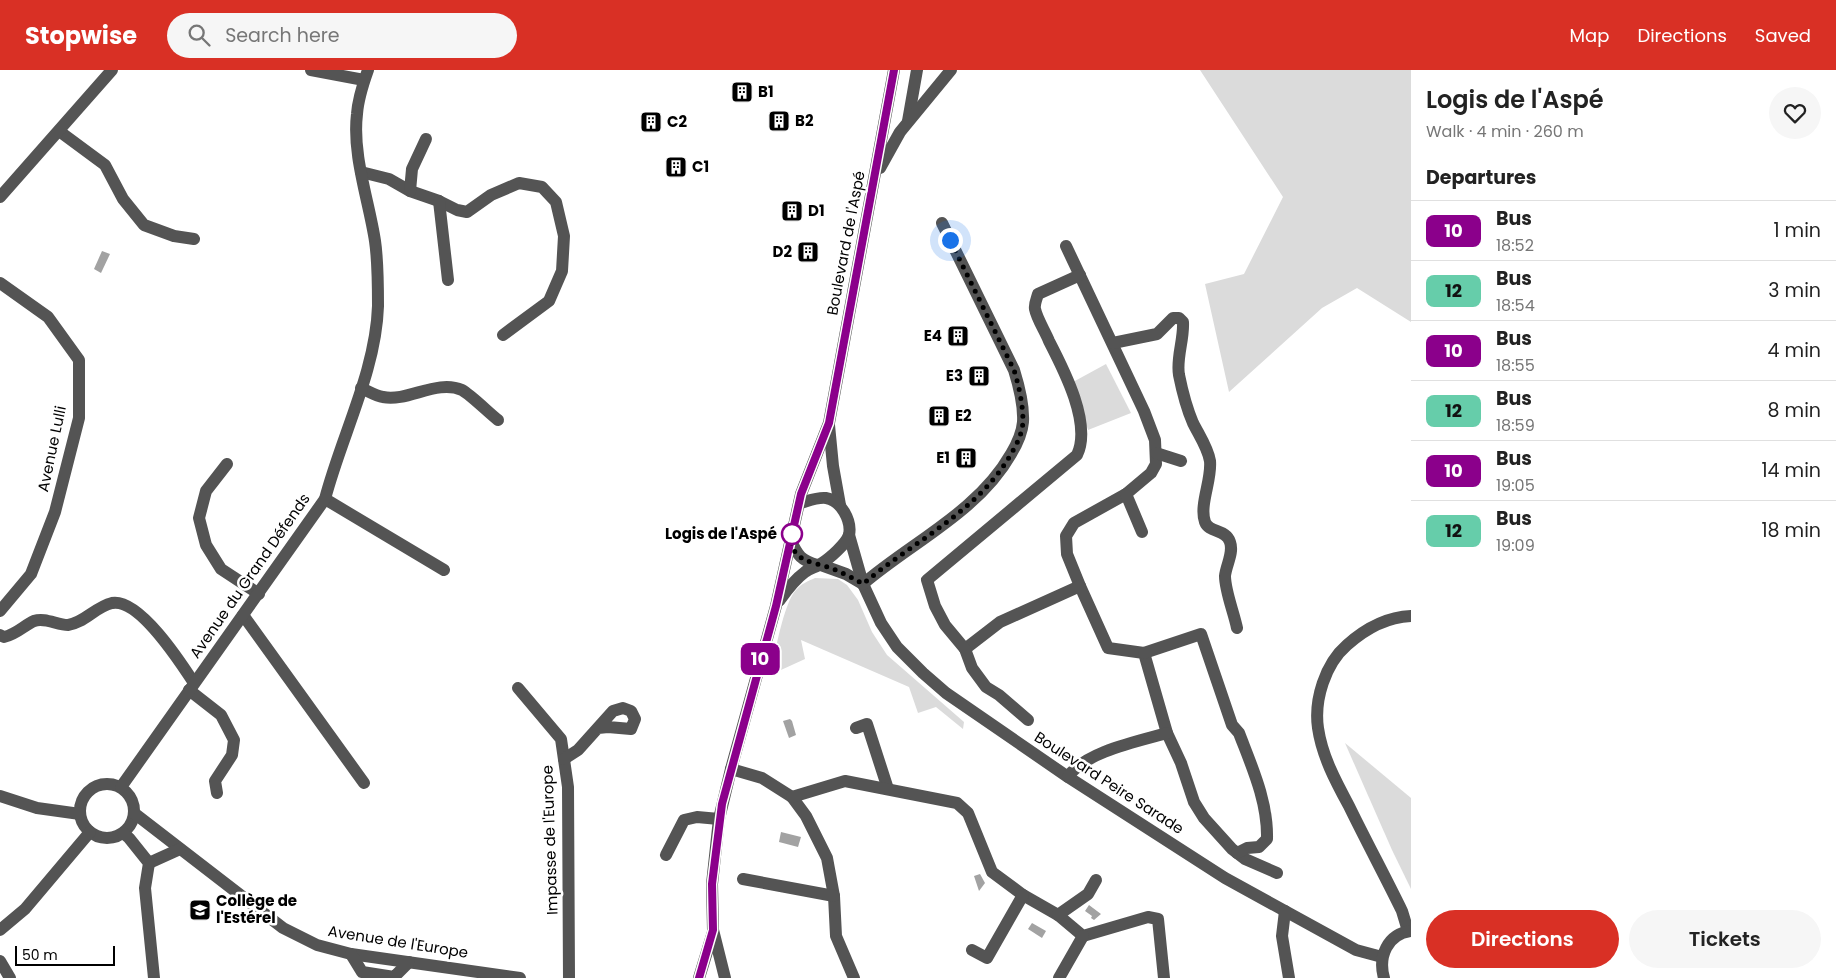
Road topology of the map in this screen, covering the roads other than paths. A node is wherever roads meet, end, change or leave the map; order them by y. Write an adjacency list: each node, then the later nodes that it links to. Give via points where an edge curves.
1 (112, 70): 9 (street)
2 (316, 70): 6 (street)
3 (894, 70): 12 (street, Boulevard de l'Aspé)
4 (917, 70): 8 (street)
5 (951, 70): 8 (street)
6 (340, 73): 7 (street)
7 (366, 75): 11 (street, Avenue du Grand Défends, via 356,115)
8 (908, 123): 12 (street)
9 (59, 131): 14 (street); 17 (street, via 105,165 123,198 144,225 174,236)
10 (426, 139): 13 (street, via 412,169)
11 (362, 172): 13 (street, via 390,179); 24 (street, Avenue du Grand Défends, via 375,243 378,306)
12 (875, 177): 26 (street, Boulevard de l'Aspé)
13 (410, 192): 15 (street)
14 (0, 197)
15 (440, 200): 20 (street); 22 (street, via 466,212 491,195 519,183 542,187 556,202 564,236 562,271 549,301)
16 (942, 224): 39 (street, via 1014,370 1023,423 1018,441 996,478 971,503)
17 (194, 239)
18 (1066, 246): 19 (street)
19 (1080, 275): 23 (street); 48 (street, via 1038,294 1035,308 1068,380 1076,407 1082,434 1077,455 927,580 945,626)
20 (448, 280)
21 (0, 283): 43 (street, Avenue Lulli, via 48,317 79,360 79,418 55,512 31,574)
22 (503, 335)
23 (1113, 343): 27 (street, via 1144,411 1155,440); 46 (street, via 1157,334 1173,318 1183,322 1179,375 1192,421 1209,455 1205,522 1228,537 1231,544 1225,577)
24 (361, 388): 25 (street, via 383,397 446,388 462,390); 31 (street, Avenue du Grand Défends)
25 (498, 420)
26 (829, 423): 32 (street, Boulevard de l'Aspé); 33 (street, Boulevard de l'Aspé)
27 (1156, 453): 28 (street); 30 (street, via 1152,473)
28 (1181, 461)
29 (226, 464): 41 (street, via 206,491 199,518 206,545 221,569)
30 (1126, 494): 34 (street); 40 (street, via 1074,523 1066,536 1067,554)
31 (325, 500): 38 (street); 41 (street, Avenue du Grand Défends)
32 (800, 503): 33 (street, via 828,498); 36 (street)
33 (840, 505): 35 (street, via 848,520)
34 (1142, 532)
35 (849, 535): 37 (street, via 838,550); 39 (street, Boulevard Peire Sarade)
36 (791, 541): 37 (street, via 797,554 805,561); 42 (street)
37 (819, 565): 39 (street); 42 (street, via 793,583)
38 (444, 570)
39 (863, 584): 58 (street, Boulevard Peire Sarade, via 881,623 897,647 923,673 981,718)
40 (1080, 586): 48 (street, via 1000,622); 49 (street, via 1108,648)
41 (259, 594): 44 (street, Avenue du Grand Défends)
42 (776, 606): 57 (street)
43 (0, 611)
44 (243, 615): 50 (street, Avenue du Grand Défends); 59 (street)
45 (1411, 616): 83 (street, via 1374,625 1342,648 1324,680 1318,712 1324,752 1338,786)
46 (1237, 628)
47 (0, 635): 50 (street, via 4,638 13,635 41,620 68,625 105,606 121,604 134,611 167,642)
48 (964, 650): 52 (street, via 986,688)
49 (1144, 652): 55 (street); 71 (street, via 1201,634 1232,725 1239,733 1261,793 1268,826 1267,839 1259,847)
50 (192, 686): 60 (street, Avenue du Grand Défends); 62 (street, via 221,715 234,740 232,755 215,781)
51 (518, 688): 56 (street, Impasse de l'Europe, via 561,739)
52 (1028, 720)
53 (598, 728): 56 (street, via 578,750)
54 (856, 728): 61 (street, via 867,724)
55 (1167, 733): 58 (street, via 1107,750 1082,764); 71 (street, via 1194,802 1204,818)
56 (564, 759): 91 (street, Impasse de l'Europe, via 568,787)
57 (731, 769): 64 (street, via 762,778); 67 (street)
58 (1068, 777): 79 (street, Boulevard Peire Sarade, via 1225,878)
59 (364, 783)
60 (121, 787): 65 (street, via 130,795); 66 (street, via 106,783 92,788 82,799)
61 (888, 789): 64 (street, via 845,781); 77 (street, via 963,807 992,872)
62 (217, 793)
63 (0, 796): 66 (street, via 37,808)
64 (792, 797): 78 (street, via 806,816 827,858)
65 (134, 813): 69 (street); 70 (street, Avenue de l'Europe)
66 (80, 814): 68 (street)
67 (720, 819): 72 (street, via 696,817 684,820); 82 (street, via 712,884)
68 (90, 832): 69 (street, via 106,838); 81 (street, via 24,909)
69 (123, 833): 73 (street)
70 (180, 849): 73 (street); 90 (street, Avenue de l'Europe, via 283,928 317,945 351,954)
71 (1237, 853): 74 (street)
72 (666, 855)
73 (149, 863): 89 (street, via 145,888)
74 (1277, 873)
75 (743, 879): 78 (street)
76 (1096, 880): 80 (street, via 1088,894)
77 (1023, 895): 80 (street); 85 (street, via 987,958)
78 (834, 896): 95 (street, via 836,936)
79 (1285, 911): 86 (street, Boulevard Peire Sarade, via 1356,950); 98 (street, via 1282,936)
80 (1058, 915): 84 (street)
81 (0, 930)
82 (713, 930): 92 (street); 94 (street)
83 (1409, 931): 86 (street, via 1391,941)
84 (1083, 936): 96 (street); 97 (street, via 1148,917 1158,919)
85 (972, 950)
86 (1382, 957): 99 (street)
87 (0, 961): 88 (street)
88 (10, 978)
89 (154, 978)
90 (520, 978)
91 (569, 978)
92 (701, 978): 93 (street)
93 (714, 978)
94 (726, 978)
95 (854, 978)
96 (1058, 978)
97 (1164, 978)
98 (1289, 978)
99 (1384, 978)

